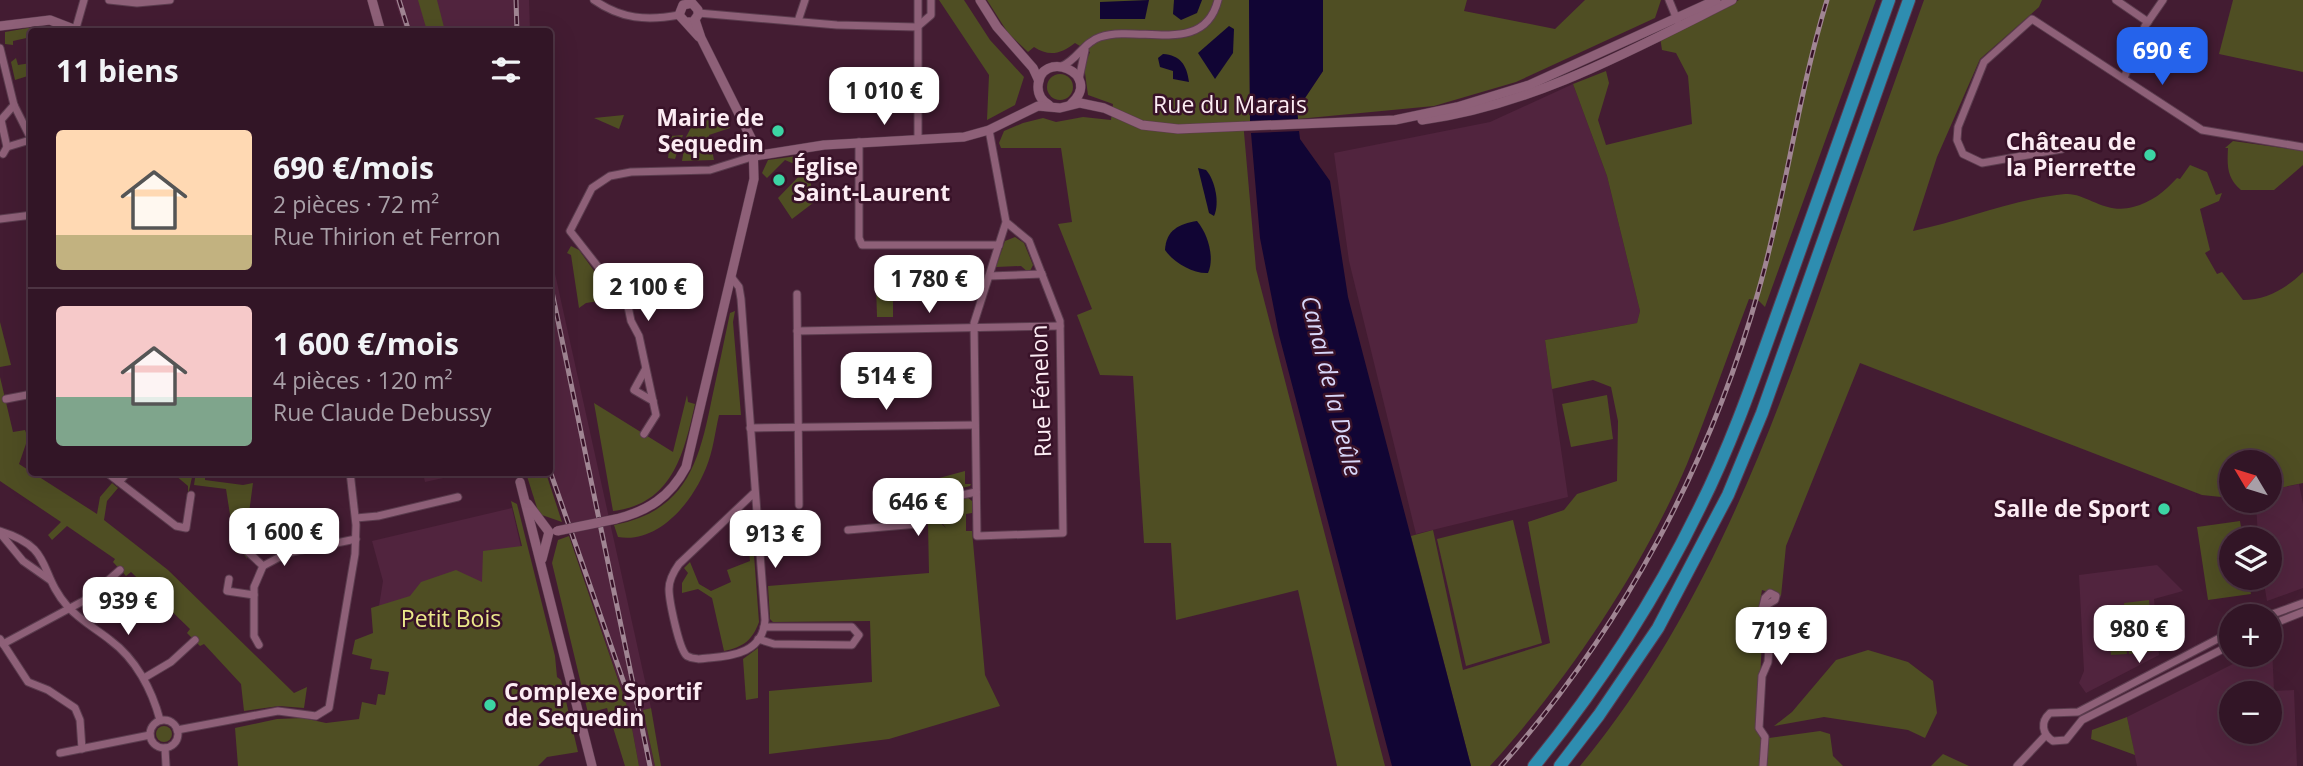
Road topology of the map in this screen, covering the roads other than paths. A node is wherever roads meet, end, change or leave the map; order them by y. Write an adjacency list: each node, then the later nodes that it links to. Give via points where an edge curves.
1 (84, 0): 27 (street)
2 (109, 0): 3 (street)
3 (170, 0)
4 (372, 0): 28 (street)
5 (594, 0): 19 (street, via 629,18)
6 (805, 0): 21 (street)
7 (918, 0): 25 (street)
8 (931, 0): 25 (street, via 931,15)
9 (980, 0): 31 (street)
10 (1217, 0): 29 (street, via 1209,20 1193,32 1102,36)
11 (1669, 0): 22 (street)
12 (1716, 0): 22 (street)
13 (1732, 0): 22 (street)
14 (1889, 0): 121 (highway, via 1714,478 1632,631)
15 (1909, 0): 122 (highway, via 1762,413 1728,495 1658,628)
16 (2116, 0): 23 (street)
17 (2162, 0): 23 (street)
18 (691, 2): 19 (street); 20 (street)
19 (680, 7): 20 (street)
20 (693, 18): 21 (street); 49 (street, via 751,137)
21 (799, 21): 25 (street)
22 (1677, 22): 40 (street, Rue du Marais, via 1519,89 1395,120 1221,128 1146,126)
23 (2148, 22): 34 (street)
24 (0, 26): 26 (street, via 44,20)
25 (917, 27): 44 (street)
26 (75, 28)
27 (79, 28)
28 (379, 28)
29 (1086, 46): 32 (street); 36 (street)
30 (0, 48): 33 (street)
31 (1021, 53): 32 (street, via 1041,64); 35 (street)
32 (1059, 66): 35 (street, via 1046,70); 36 (street, via 1074,72)
33 (2, 68): 37 (street)
34 (2124, 78): 47 (street, via 2202,130); 48 (street, via 2032,19 1984,62 1958,127 1963,154 1982,163)
35 (1039, 85): 39 (street, via 1041,98); 41 (street)
36 (1080, 85): 38 (street); 40 (street, Rue du Marais)
37 (14, 105): 43 (street); 45 (street, via 1,123 5,150)
38 (1069, 105): 39 (street); 40 (street, Rue du Marais)
39 (1050, 106): 41 (street)
40 (1100, 106)
41 (1018, 114): 42 (street)
42 (989, 130): 44 (street); 54 (street)
43 (28, 131)
44 (918, 140): 46 (street)
45 (28, 141)
46 (859, 142): 49 (street); 55 (street, via 862,245)
47 (2303, 147)
48 (2062, 149)
49 (755, 156): 58 (street); 65 (street, via 710,170 614,174 596,185 579,209 570,231 599,268 623,288)
50 (28, 216): 51 (street)
51 (21, 217): 52 (street); 53 (street)
52 (0, 219)
53 (28, 221)
54 (1006, 222): 55 (street); 56 (street, Rue Fénelon, via 1027,237)
55 (999, 246): 57 (street)
56 (1042, 274): 57 (street); 62 (street, Rue Fénelon)
57 (989, 276): 63 (street)
58 (732, 278): 60 (street); 61 (street, via 740,287)
59 (797, 294): 64 (street)
60 (726, 302): 61 (street, via 738,307); 87 (street, bridge, via 686,467 660,500 643,511)
61 (742, 316): 71 (street)
62 (1060, 326): 63 (street); 79 (street, Rue Fénelon, via 1063,533 977,536)
63 (974, 328): 64 (street); 69 (street)
64 (797, 331): 70 (street)
65 (645, 370): 68 (street); 68 (street, via 634,390)
66 (28, 395): 67 (street)
67 (6, 399)
68 (653, 401): 72 (street, via 656,415)
69 (975, 425): 70 (street); 79 (street)
70 (798, 427): 71 (street); 82 (street)
71 (750, 428): 78 (street)
72 (644, 434)
73 (111, 476): 77 (street)
74 (124, 476): 77 (street)
75 (351, 476): 84 (street)
76 (519, 477): 87 (street, via 533,513); 88 (street)
77 (119, 482): 80 (street, via 166,522 186,528)
78 (755, 492): 102 (street); 104 (street, via 680,564 669,589 682,649 689,657 735,656)
79 (976, 492): 85 (street, via 948,498 918,524)
80 (191, 495)
81 (458, 497): 84 (street)
82 (799, 505)
83 (251, 516): 91 (street, via 248,552)
84 (356, 518): 89 (street)
85 (848, 530)
86 (0, 532): 94 (street, via 26,564); 94 (street, via 32,546 44,559)
87 (549, 532): 88 (street, via 542,541); 90 (street)
88 (534, 536): 90 (street)
89 (356, 540): 91 (street, via 287,553); 113 (street, via 329,708 316,716 273,712)
90 (542, 564): 120 (street)
91 (263, 566): 95 (street)
92 (121, 570): 98 (street)
93 (229, 579): 95 (street, via 227,591)
94 (51, 580): 98 (street)
95 (254, 595): 107 (street, via 254,636)
96 (2303, 603): 99 (street)
97 (1763, 607): 123 (street, via 1761,614 1770,632 1759,728 1765,737)
98 (69, 608): 106 (street); 109 (street, via 115,644)
99 (2282, 611)
100 (2303, 612): 101 (street)
101 (2282, 620)
102 (764, 627): 104 (street); 104 (street, via 852,626 859,635 852,645 770,644)
103 (2219, 638): 110 (street, via 2078,712)
104 (758, 639)
105 (195, 640): 109 (street)
106 (1, 641): 117 (street, via 27,682 75,708)
107 (259, 645)
108 (2219, 651): 112 (street, via 2082,720)
109 (144, 678): 111 (street)
110 (2065, 712): 112 (street, via 2073,719); 115 (street, via 2046,717)
111 (160, 720): 113 (street, via 171,722); 114 (street)
112 (2074, 729): 115 (street, via 2062,742)
113 (177, 730): 116 (street, via 175,741)
114 (150, 735): 116 (street, via 155,745); 117 (street)
115 (2046, 735): 124 (street)
116 (166, 748): 119 (street)
117 (82, 749): 118 (street)
118 (60, 753)
119 (166, 766)
120 (592, 766)
121 (1534, 766)
122 (1560, 766)
123 (1763, 766)
124 (2017, 766)

